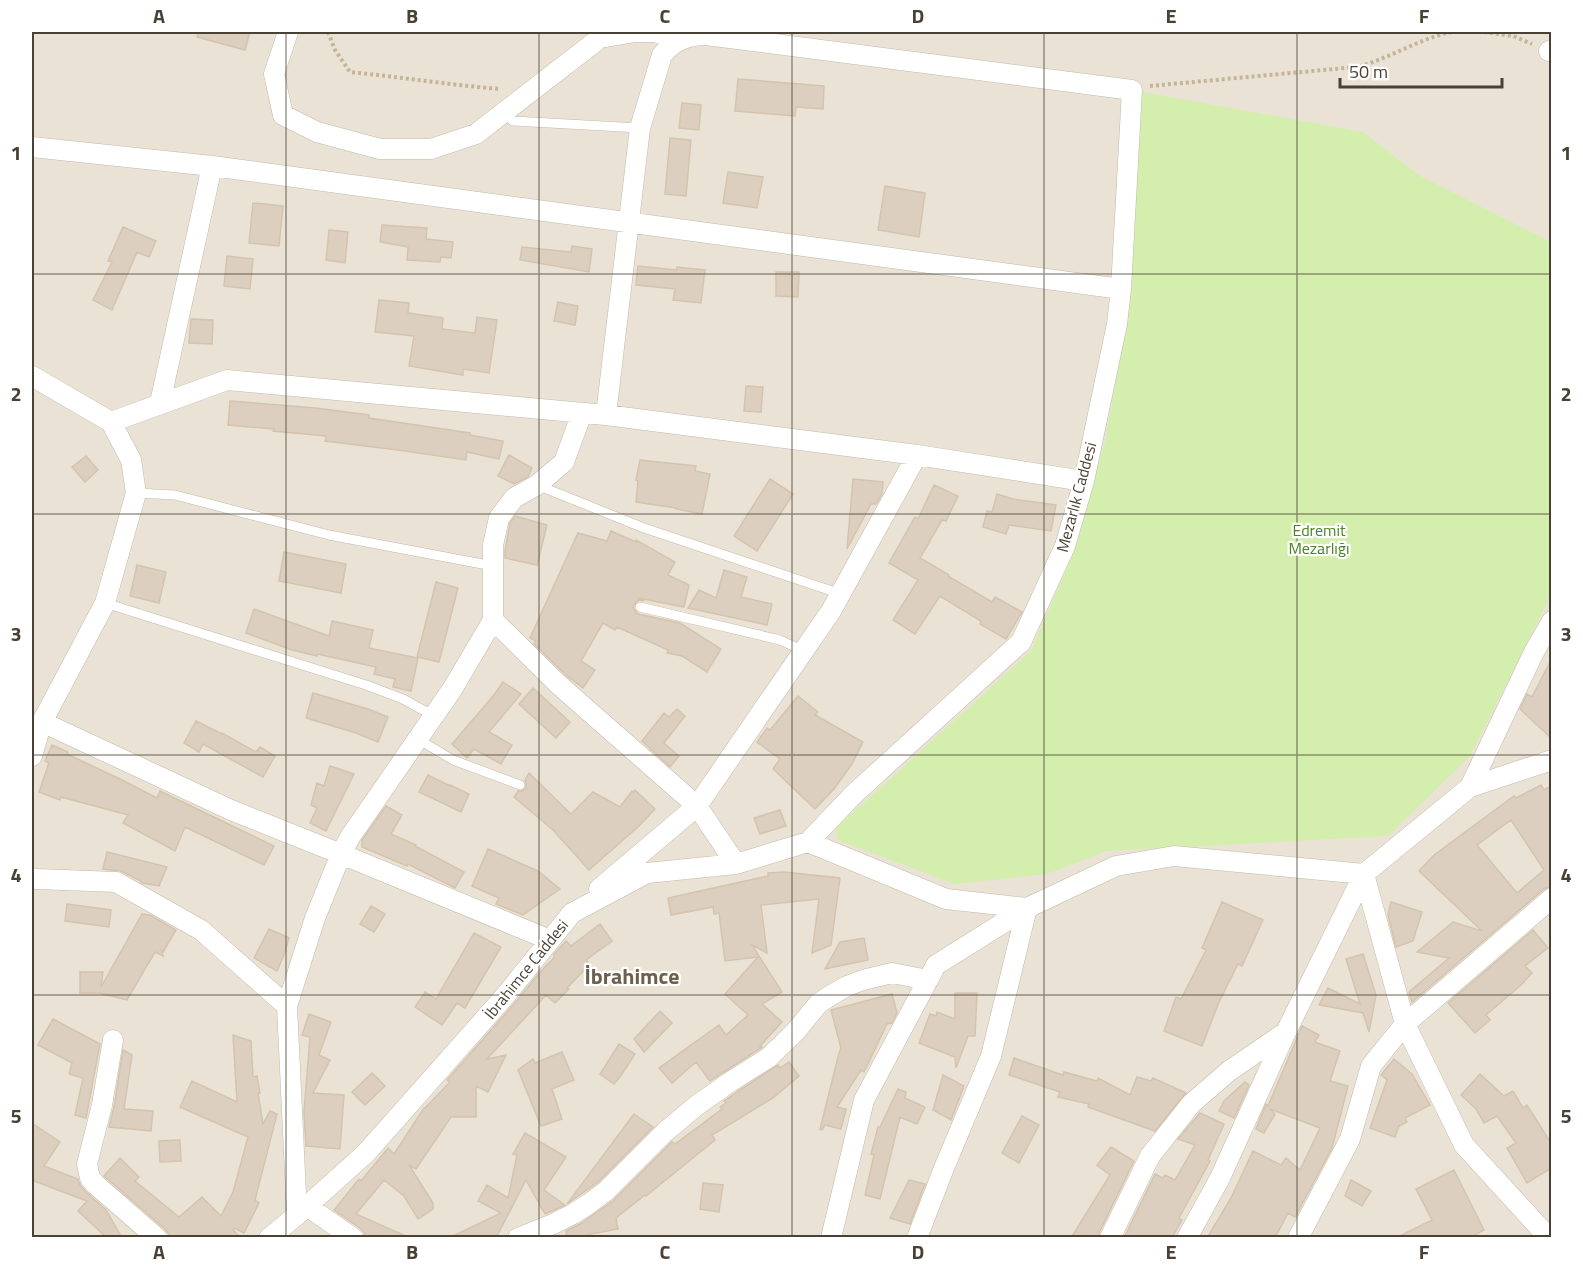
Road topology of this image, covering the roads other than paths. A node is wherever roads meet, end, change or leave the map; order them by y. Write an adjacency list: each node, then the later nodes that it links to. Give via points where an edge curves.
1 (288, 32): 3 (street, via 274,74 283,115 317,132 380,149 431,149 476,134)
2 (678, 40): 3 (street, via 656,32 600,38); 4 (street, via 662,55); 8 (street, Mezarlık Caddesi, via 706,35 1132,90)
3 (503, 113): 4 (lane, via 513,121)
4 (640, 128): 7 (street)
5 (32, 147): 6 (street)
6 (212, 166): 7 (street); 10 (street)
7 (629, 222): 8 (street); 12 (street)
8 (1121, 289): 15 (street, Mezarlık Caddesi)
9 (32, 376): 13 (street)
10 (160, 403): 11 (street, via 227,380); 13 (street)
11 (582, 413): 12 (street); 16 (street, via 564,462)
12 (606, 415): 14 (street)
13 (111, 422): 17 (street, via 131,460)
14 (917, 455): 15 (street); 19 (street)
15 (1084, 481): 33 (street, Mezarlık Caddesi, via 1065,546 1021,642 855,793)
16 (537, 485): 18 (street, via 514,498 499,518); 19 (lane, via 644,528)
17 (136, 493): 18 (lane, via 175,495 329,535); 20 (street)
18 (493, 566): 22 (street)
19 (841, 594): 24 (street)
20 (105, 603): 25 (lane, via 366,685); 26 (street)
21 (640, 607): 24 (lane, via 780,640)
22 (493, 620): 25 (street); 32 (street, via 559,685)
23 (1551, 621): 31 (street)
24 (804, 651): 32 (street)
25 (434, 716): 27 (street)
26 (42, 722): 28 (street); 34 (street, via 231,810)
27 (418, 739): 30 (lane, via 453,760); 34 (street)
28 (32, 756)
29 (1551, 760): 31 (street)
30 (520, 785)
31 (1470, 787): 36 (street)
32 (696, 806): 35 (street); 40 (street)
33 (808, 842): 35 (street, İbrahimce Caddesi); 39 (street, via 946,899)
34 (341, 854): 41 (street); 43 (street, via 315,918)
35 (736, 864): 40 (street, İbrahimce Caddesi, via 647,873)
36 (1364, 874): 39 (street, via 1174,856 1116,867); 44 (street); 45 (street)
37 (33, 881): 43 (street, via 116,882 201,930)
38 (1551, 898): 44 (street)
39 (1027, 908): 42 (street, via 936,965); 53 (street, via 992,1056)
40 (572, 913): 41 (street, İbrahimce Caddesi)
41 (550, 940): 47 (street, İbrahimce Caddesi, via 506,996 366,1153)
42 (928, 980): 51 (street, via 892,973 863,980 833,994 819,1003 776,1050 665,1132 606,1191 573,1215); 52 (street, via 864,1100)
43 (287, 1006): 47 (street)
44 (1405, 1024): 56 (street, via 1371,1066 1350,1139); 57 (street, via 1464,1145)
45 (1286, 1032): 54 (street, via 1229,1071 1191,1104 1149,1156); 55 (street, via 1220,1178)
46 (113, 1040): 48 (street, via 87,1170 95,1184)
47 (302, 1211): 49 (street, İbrahimce Caddesi); 50 (street)
48 (157, 1238)
49 (269, 1238)
50 (352, 1238)
51 (518, 1238)
52 (831, 1238)
53 (917, 1238)
54 (1110, 1238)
55 (1187, 1238)
56 (1298, 1238)
57 (1550, 1238)

